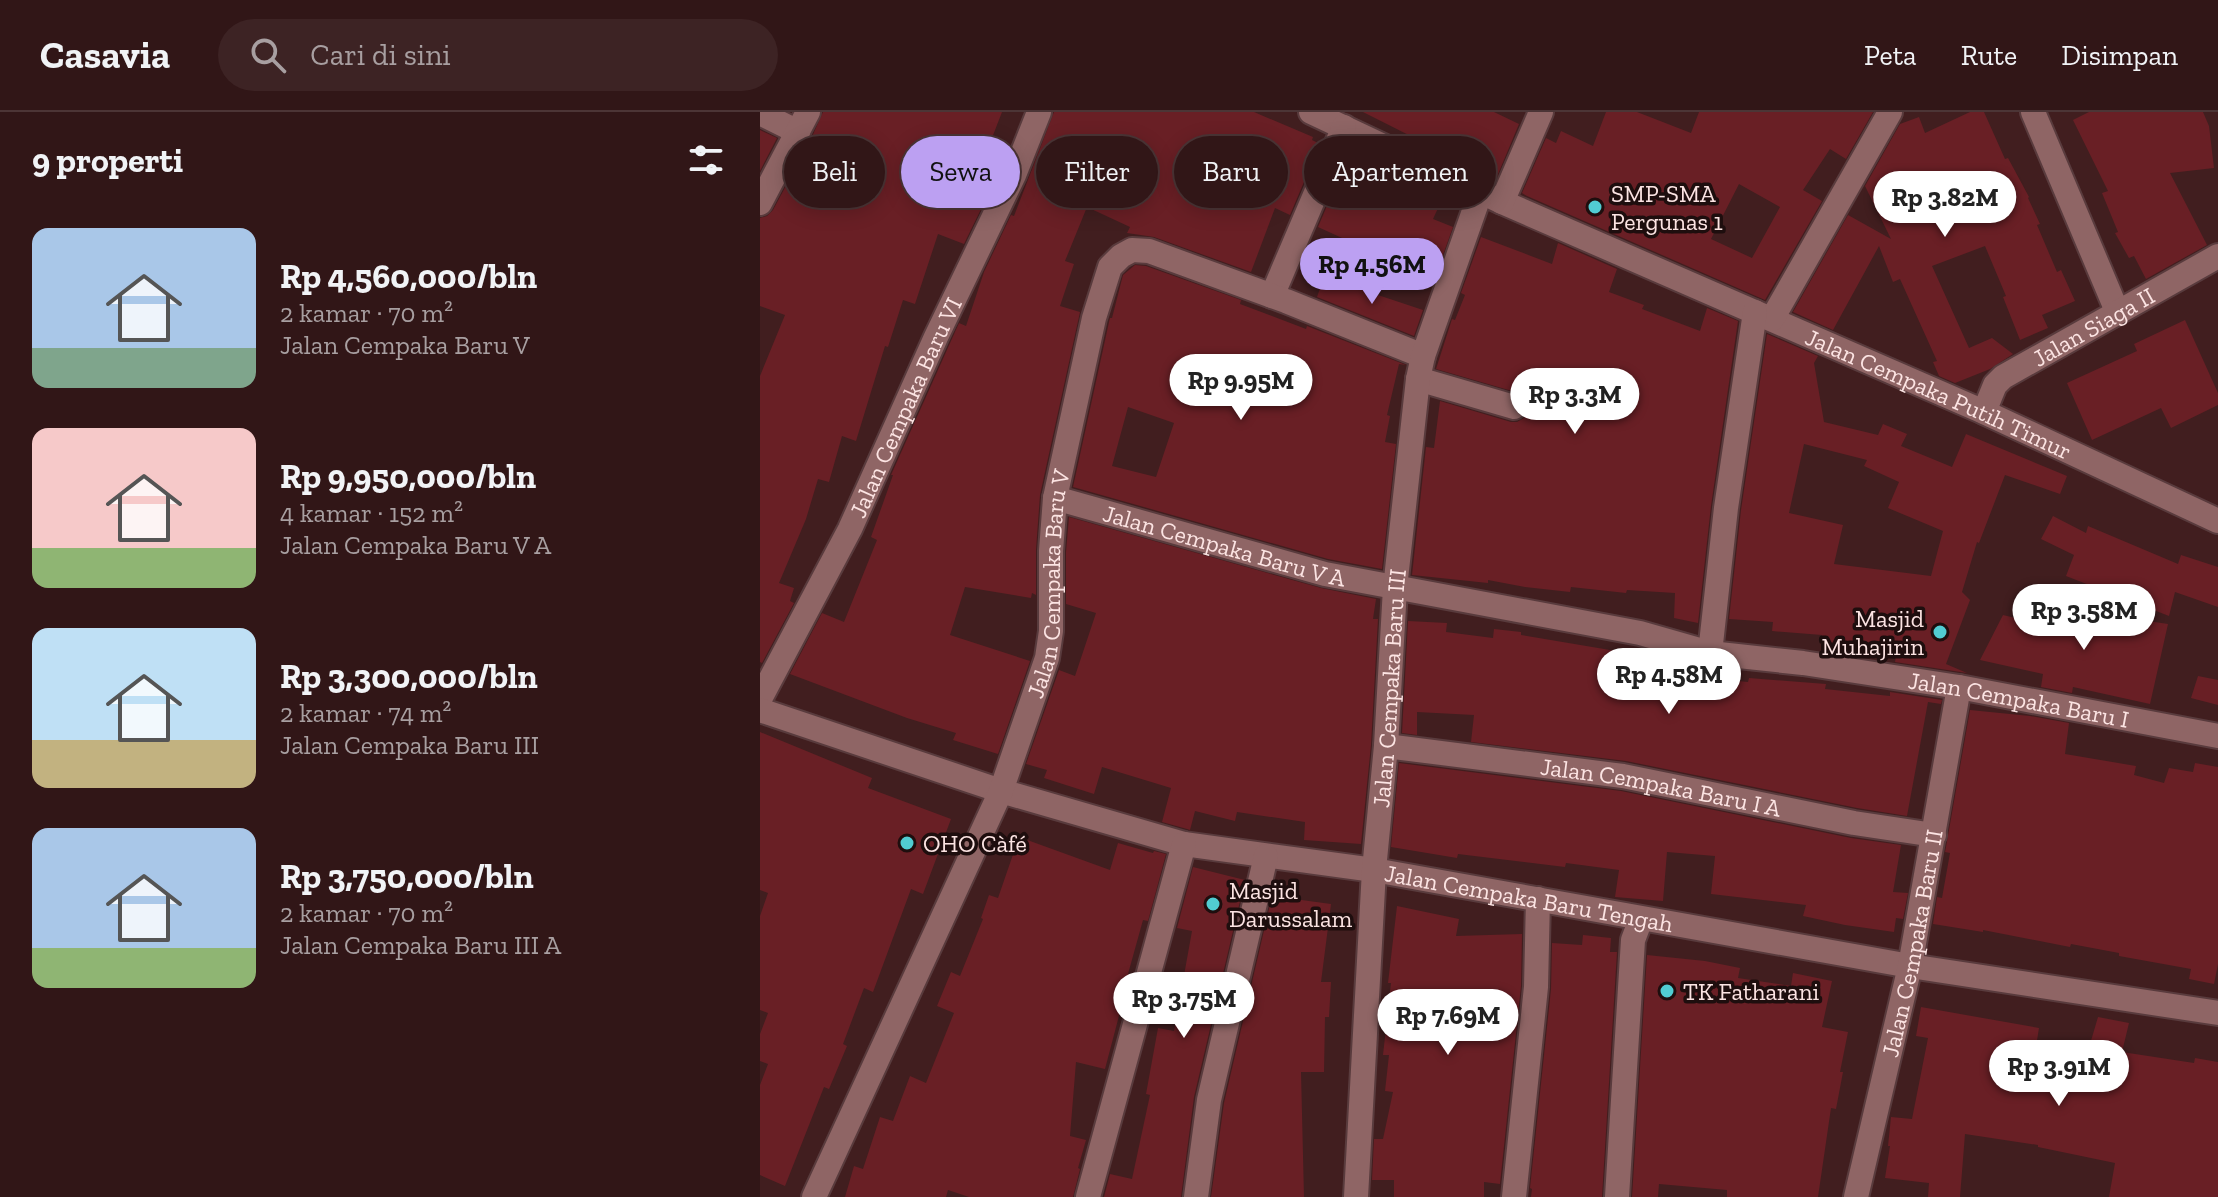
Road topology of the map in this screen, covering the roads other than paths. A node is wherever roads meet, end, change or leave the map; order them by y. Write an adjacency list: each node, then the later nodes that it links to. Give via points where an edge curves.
1 (1039, 112): 26 (street, Jalan Cempaka Baru VI, via 850,529)
2 (1311, 112): 8 (street, Jalan Cempaka Putih Timur)
3 (1541, 112): 10 (street, Jalan Cempaka Baru III)
4 (1890, 112): 17 (street)
5 (2033, 112): 16 (street)
6 (760, 113): 7 (street)
7 (803, 122): 12 (street)
8 (1344, 127): 9 (street, Jalan Cempaka Putih Timur); 15 (street)
9 (1363, 136)
10 (1496, 188)
11 (1496, 199): 17 (street, Jalan Cempaka Putih Timur)
12 (760, 203)
13 (1486, 208): 18 (street, Jalan Cempaka Baru III)
14 (2218, 256): 16 (street, Jalan Siaga II)
15 (1272, 296): 18 (street, Jalan Cempaka Baru V); 21 (street, Jalan Cempaka Baru V, via 1149,251 1121,256 1110,267 1094,318)
16 (2117, 311): 20 (street, Jalan Siaga II, via 2003,377)
17 (1764, 315): 20 (street, Jalan Cempaka Putih Timur); 24 (street, via 1726,508)
18 (1421, 368): 19 (street, Jalan Cempaka Baru V); 23 (street, Jalan Cempaka Baru III)
19 (1514, 407)
20 (1984, 412): 22 (street, Jalan Cempaka Putih Timur)
21 (1055, 498): 23 (street, Jalan Cempaka Baru V A, via 1325,574); 30 (street, Jalan Cempaka Baru V, via 1047,658)
22 (2218, 521)
23 (1395, 588): 24 (street, Jalan Cempaka Baru I, via 1640,633); 29 (street, Jalan Cempaka Baru III)
24 (1710, 653): 25 (street, Jalan Cempaka Baru I)
25 (1959, 687): 28 (street, Jalan Cempaka Baru I); 31 (street, Jalan Cempaka Baru II)
26 (760, 699)
27 (760, 710): 30 (street, Jalan Cempaka Baru Tengah)
28 (2218, 736)
29 (1386, 746): 31 (street, Jalan Cempaka Baru I A, via 1623,776); 34 (street, Jalan Cempaka Baru III)
30 (1001, 791): 32 (street, Jalan Cempaka Baru Tengah); 39 (street, Jalan Cempaka Baru V)
31 (1934, 835): 37 (street, Jalan Cempaka Baru II)
32 (1184, 844): 33 (street, Jalan Cempaka Baru Tengah); 40 (street)
33 (1266, 856): 34 (street, Jalan Cempaka Baru Tengah); 41 (street, via 1209,1100)
34 (1374, 870): 35 (street, Jalan Cempaka Baru Tengah); 42 (street, Jalan Cempaka Baru III)
35 (1538, 899): 36 (street, Jalan Cempaka Baru Tengah); 43 (street, via 1536,987)
36 (1641, 919): 37 (street, Jalan Cempaka Baru Tengah); 44 (street, via 1633,940)
37 (1910, 966): 38 (street, Jalan Cempaka Baru Tengah); 45 (street, Jalan Cempaka Baru II)
38 (2218, 1013)
39 (814, 1197)
40 (1088, 1197)
41 (1196, 1197)
42 (1356, 1197)
43 (1514, 1197)
44 (1617, 1197)
45 (1856, 1197)

